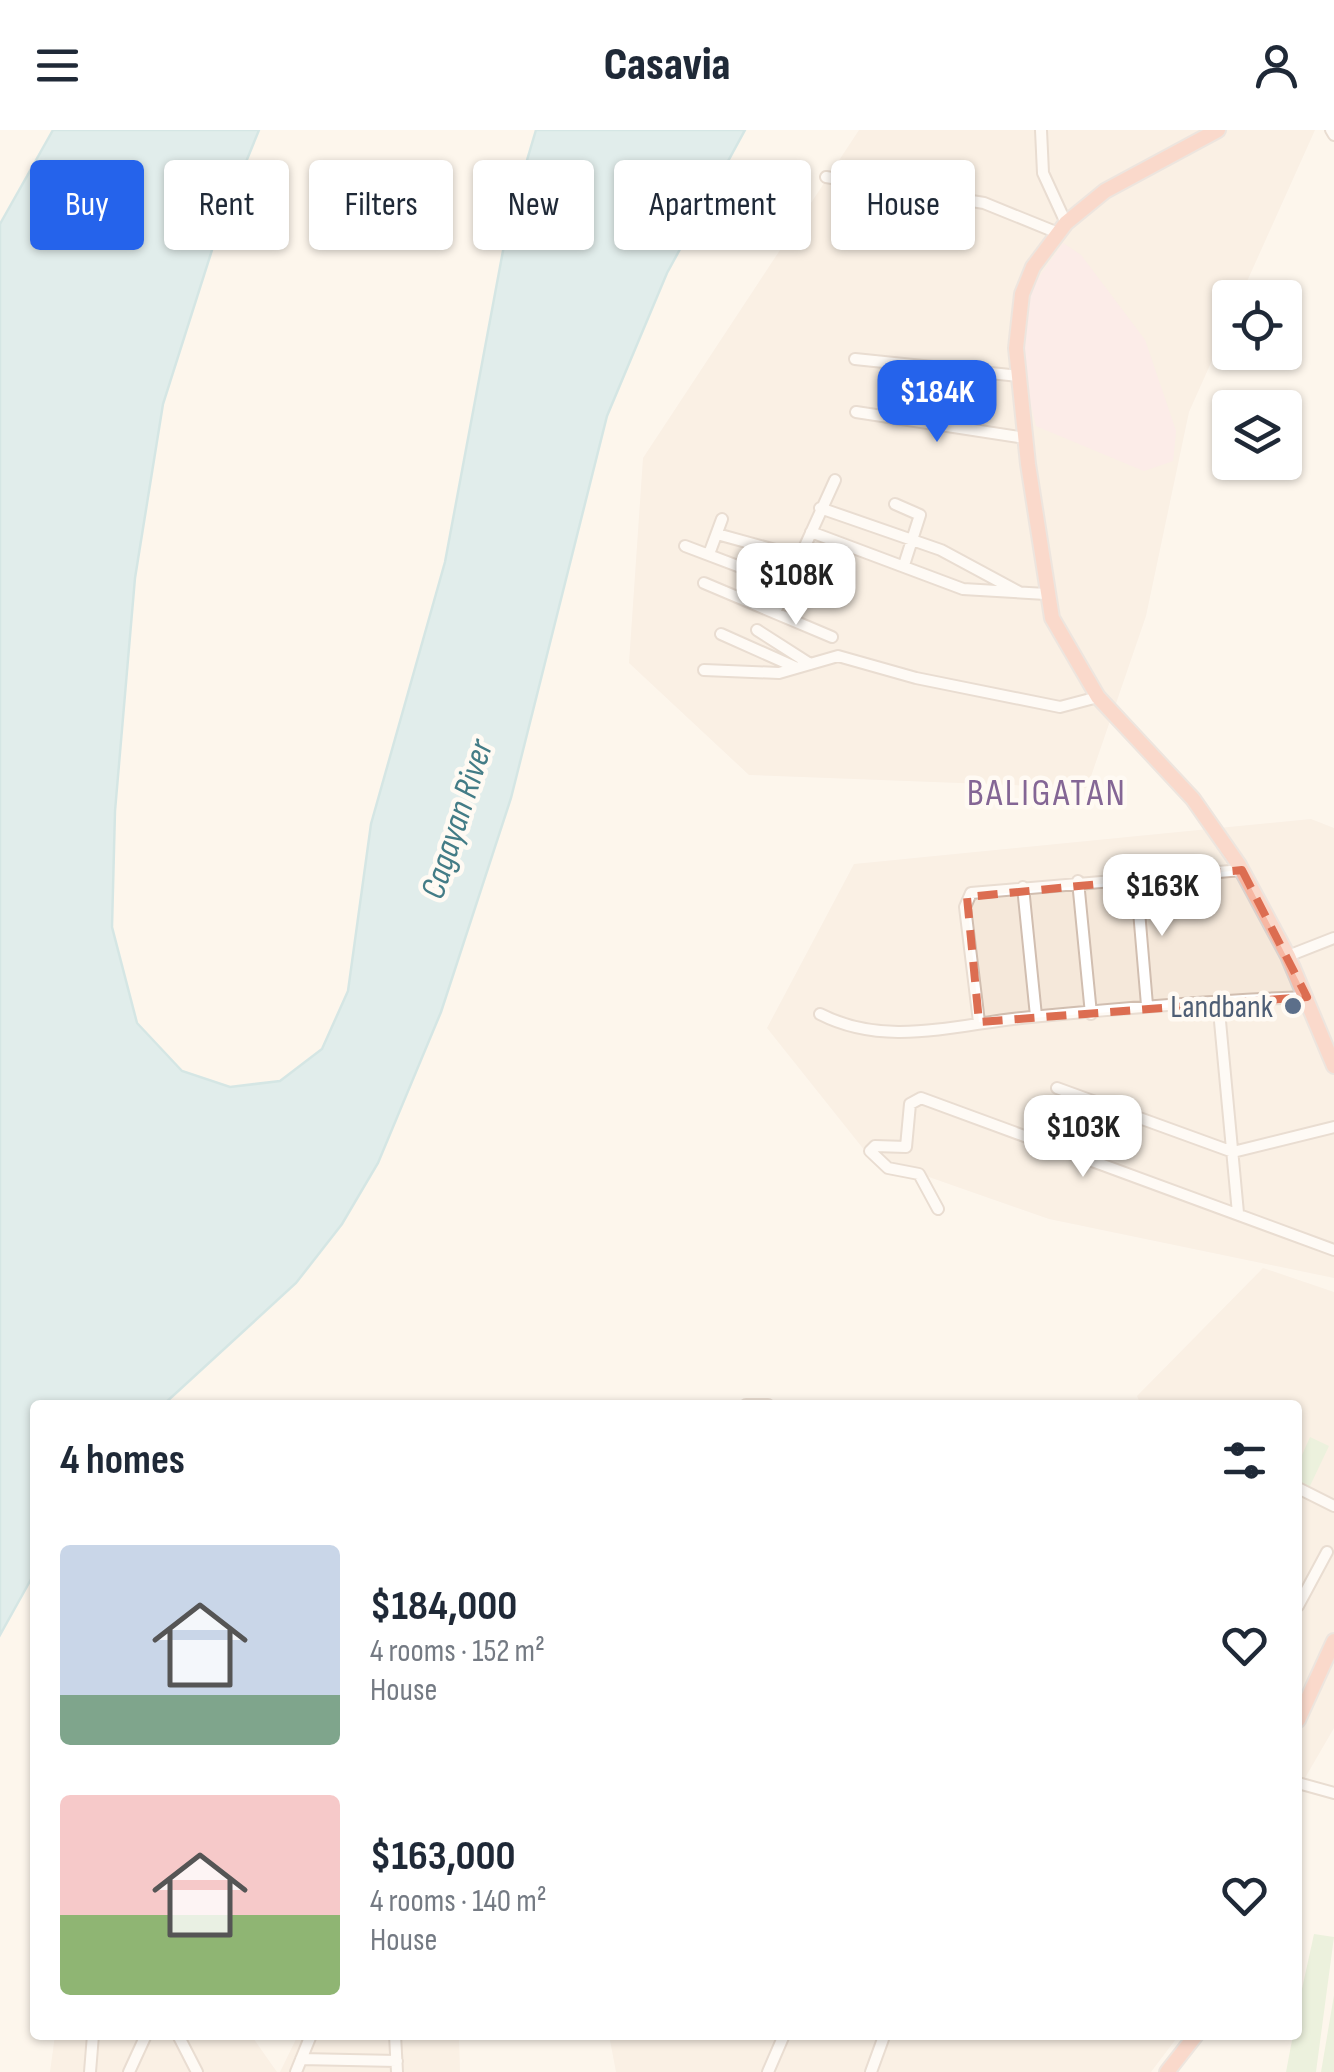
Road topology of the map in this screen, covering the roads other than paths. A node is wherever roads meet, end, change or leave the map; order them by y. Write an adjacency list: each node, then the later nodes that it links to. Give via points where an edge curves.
1 (1040, 130): 4 (street, via 1043,173)
2 (1218, 130): 4 (highway, via 1104,191)
3 (826, 177): 4 (street, via 984,203)
4 (1062, 228): 6 (highway, via 1022,294)
5 (855, 358): 6 (street)
6 (1019, 376): 8 (highway)
7 (856, 412): 8 (street)
8 (1025, 438): 23 (highway)
9 (835, 480): 11 (street)
10 (895, 504): 15 (street, via 920,515)
11 (820, 508): 13 (street); 15 (street)
12 (722, 519): 14 (street)
13 (810, 532): 18 (street); 19 (street)
14 (717, 534): 17 (street); 18 (street)
15 (913, 540): 19 (street); 22 (street)
16 (686, 546): 17 (street)
17 (709, 554): 21 (street)
18 (797, 556): 21 (street)
19 (904, 565): 22 (street, via 977,593)
20 (704, 582): 24 (street)
21 (784, 584): 24 (street)
22 (1020, 592): 23 (street)
23 (1046, 594): 31 (highway, via 1052,618)
24 (776, 610): 27 (street)
25 (757, 630): 28 (street)
26 (721, 634): 29 (street)
27 (832, 637)
28 (810, 664): 29 (street); 31 (street, via 846,657 1060,707)
29 (796, 668): 30 (street, via 778,674)
30 (704, 670)
31 (1098, 697): 32 (highway, via 1193,800)
32 (1242, 870): 33 (street); 37 (highway)
33 (1136, 876): 34 (street); 40 (street)
34 (1078, 881): 35 (street); 42 (street)
35 (1023, 887): 43 (street); 44 (street, via 971,892 966,901)
36 (1334, 938): 37 (street)
37 (1288, 956): 38 (highway)
38 (1307, 997): 39 (street); 45 (highway)
39 (1218, 1000): 40 (street); 48 (street)
40 (1147, 1006): 42 (street)
41 (820, 1014): 44 (street, via 881,1032)
42 (1091, 1014): 43 (street)
43 (1036, 1016): 44 (street)
44 (979, 1022)
45 (1334, 1066)
46 (1057, 1088): 48 (street)
47 (1334, 1126): 48 (street)
48 (1233, 1152): 50 (street)
49 (938, 1209): 50 (street, via 919,1174 888,1168 870,1151 906,1147 910,1104 920,1098)
50 (1238, 1213): 51 (street)
51 (1334, 1250)
52 (1302, 1490): 53 (street)
53 (1334, 1506)
54 (1327, 1552): 55 (street)
55 (1302, 1599)
56 (1334, 1641): 57 (highway)
57 (1302, 1711)
58 (1302, 1784): 59 (street)
59 (1334, 1793)
60 (92, 2040): 71 (street)
61 (144, 2040): 72 (street)
62 (181, 2040): 69 (street)
63 (309, 2040): 68 (street)
64 (395, 2040): 70 (street)
65 (782, 2040): 76 (street)
66 (884, 2040): 77 (street)
67 (1192, 2040): 78 (highway)
68 (302, 2059): 70 (street); 75 (street)
69 (191, 2060): 73 (street); 74 (street)
70 (397, 2066)
71 (90, 2072)
72 (128, 2072)
73 (184, 2072)
74 (197, 2072)
75 (296, 2072)
76 (768, 2072)
77 (872, 2072)
78 (1168, 2072)

